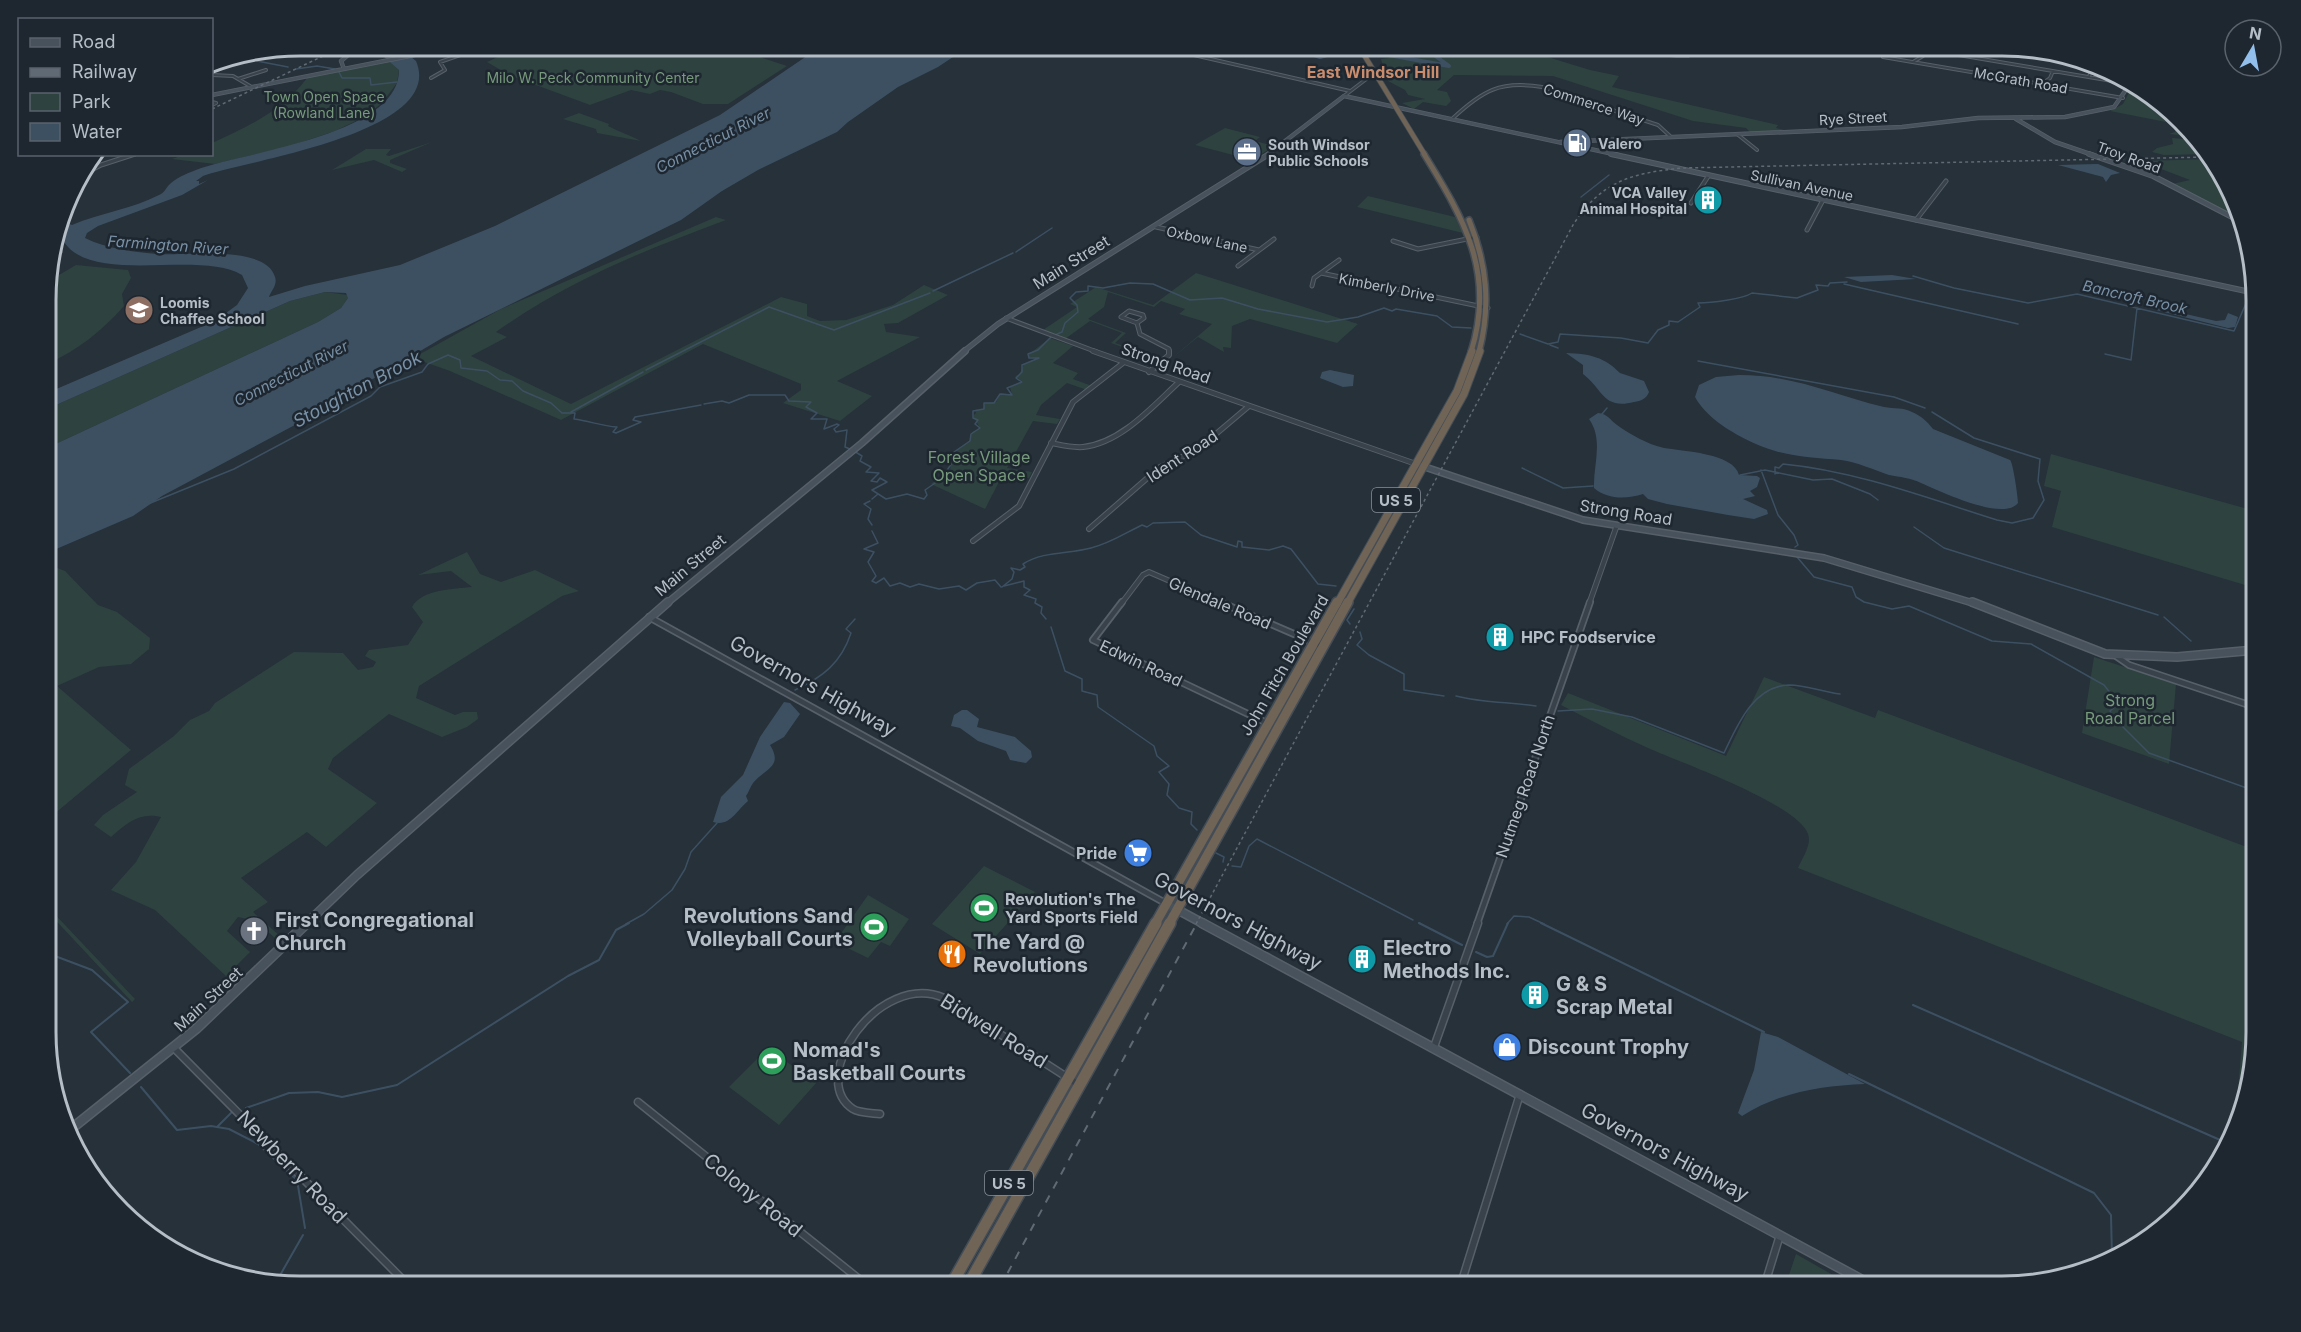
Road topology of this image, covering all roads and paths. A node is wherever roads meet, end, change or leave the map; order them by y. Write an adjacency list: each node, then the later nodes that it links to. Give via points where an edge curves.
1 (346, 56): 10 (street, via 341,60)
2 (410, 56): 10 (street)
3 (452, 56): 17 (street, via 440,63 445,70)
4 (1198, 56): 22 (street)
5 (1367, 56): 26 (highway, John Fitch Boulevard / US 5)
6 (1923, 56): 9 (street)
7 (1967, 56): 12 (street)
8 (1883, 57): 9 (street, McGrath Road)
9 (1913, 62): 20 (street, McGrath Road)
10 (344, 69): 23 (street)
11 (266, 70): 18 (street)
12 (2053, 71): 16 (street); 20 (street)
13 (2091, 72): 16 (street)
14 (213, 75): 18 (street, via 219,72)
15 (1369, 77): 22 (street, Main Street)
16 (2090, 77): 19 (street)
17 (431, 78)
18 (238, 79): 23 (street, via 250,86)
19 (2106, 79)
20 (2042, 84): 25 (street, McGrath Road)
21 (2127, 90): 25 (street)
22 (1350, 91): 24 (street, Main Street)
23 (213, 95)
24 (1344, 96): 26 (street, Sullivan Avenue); 41 (street, Main Street, via 1279,148)
25 (2122, 98): 27 (street, Rye Street, via 2114,107 2091,114)
26 (1397, 107): 28 (street, Sullivan Avenue); 43 (highway, John Fitch Boulevard / US 5)
27 (2014, 118): 29 (street, Rye Street); 39 (street, Troy Road, via 2049,139 2153,176)
28 (1452, 119): 30 (street, Commerce Way, via 1486,90 1524,84 1646,121); 31 (street, Sullivan Avenue)
29 (1737, 134): 30 (street, Rye Street); 32 (street)
30 (1671, 136): 31 (street, Rye Street)
31 (1559, 143): 35 (street, Sullivan Avenue)
32 (1757, 150)
33 (129, 156): 34 (street)
34 (94, 169)
35 (1709, 175): 37 (street, Sullivan Avenue); 38 (street)
36 (1946, 181): 40 (street)
37 (1823, 200): 40 (street, Sullivan Avenue); 42 (street)
38 (1691, 203)
39 (2231, 217)
40 (1916, 220): 51 (street, Sullivan Avenue)
41 (1156, 227): 46 (street, Oxbow Lane); 53 (street, Main Street)
42 (1807, 230)
43 (1474, 236): 45 (street, via 1455,238 1440,248 1423,250); 52 (highway, John Fitch Boulevard / US 5, via 1482,268)
44 (1274, 239): 46 (street)
45 (1393, 242)
46 (1259, 250): 48 (street)
47 (1339, 260): 49 (street)
48 (1238, 266)
49 (1321, 273): 50 (street); 52 (street, Kimberly Drive)
50 (1312, 286)
51 (2245, 291)
52 (1485, 308): 55 (highway, John Fitch Boulevard / US 5)
53 (1006, 318): 56 (street, Strong Road); 66 (street, Main Street, via 853,451)
54 (1137, 324): 54 (street, via 1143,315 1129,311 1121,317); 57 (street, via 1143,336 1169,349 1168,355)
55 (1475, 356): 61 (highway, John Fitch Boulevard / US 5)
56 (1123, 363): 57 (street, Strong Road); 60 (street, via 1073,402)
57 (1149, 372): 58 (street, Strong Road)
58 (1179, 382): 59 (street, Strong Road); 60 (street, via 1142,414 1096,444 1083,447)
59 (1249, 406): 61 (street, Strong Road); 63 (street, Ident Road, via 1197,450 1160,467)
60 (1051, 443): 64 (street, via 1019,506)
61 (1420, 465): 62 (street, Strong Road, via 1561,514); 67 (highway, John Fitch Boulevard / US 5)
62 (1617, 525): 69 (street, Strong Road, via 1808,554 1971,602); 73 (street, Nutmeg Road North)
63 (1089, 529)
64 (973, 541)
65 (1149, 572): 67 (street, Glendale Road); 71 (street, Edwin Road, via 1143,574 1093,640)
66 (649, 618): 72 (street, Governors Highway); 74 (street, Main Street, via 357,875)
67 (1319, 645): 71 (highway, John Fitch Boulevard / US 5); 72 (highway, John Fitch Boulevard / US 5)
68 (2246, 651): 69 (street, Strong Road, via 2177,657)
69 (2116, 656): 70 (street, via 2129,665)
70 (2246, 704)
71 (1269, 724): 72 (highway, John Fitch Boulevard / US 5)
72 (1172, 907): 73 (street, Governors Highway); 75 (highway, John Fitch Boulevard / US 5)
73 (1434, 1047): 76 (street, Governors Highway)
74 (174, 1048): 79 (street, Main Street); 81 (street, Newberry Road)
75 (1074, 1082): 78 (street, Bidwell Road, via 940,996 908,992 874,1010 858,1026 839,1068 837,1079 842,1099 851,1110); 83 (highway, John Fitch Boulevard / US 5); 84 (highway, John Fitch Boulevard / US 5)
76 (1520, 1094): 80 (street, Governors Highway); 85 (street)
77 (638, 1102): 82 (street, Colony Road)
78 (880, 1114)
79 (74, 1126)
80 (1780, 1234): 86 (street); 87 (street, Governors Highway)
81 (399, 1276)
82 (855, 1276)
83 (957, 1276)
84 (973, 1276)
85 (1463, 1276)
86 (1767, 1276)
87 (1855, 1276)

